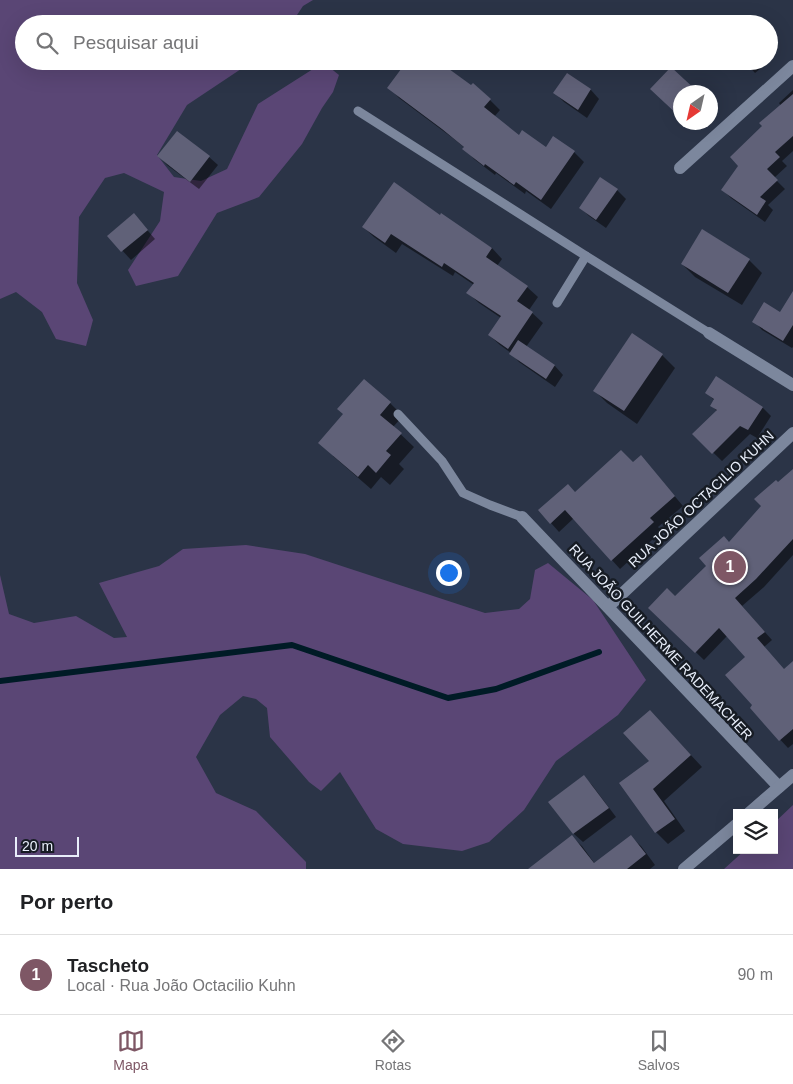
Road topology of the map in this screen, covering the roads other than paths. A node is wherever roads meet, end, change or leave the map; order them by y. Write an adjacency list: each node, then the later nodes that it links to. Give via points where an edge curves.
1 (793, 66): 3 (street)
2 (358, 111): 4 (lane)
3 (680, 168)
4 (586, 256): 5 (lane); 6 (lane)
5 (557, 303)
6 (709, 333): 7 (street)
7 (793, 385)
8 (398, 414): 10 (lane, via 442,461 463,492)
9 (793, 433): 11 (street, RUA JOÃO OCTACILIO KUHN)
10 (522, 517): 11 (street, RUA JOÃO GUILHERME RADEMACHER)
11 (608, 607): 13 (street, RUA JOÃO GUILHERME RADEMACHER)
12 (793, 775): 13 (street)
13 (779, 787): 14 (street)
14 (754, 809)
15 (733, 827): 16 (street)
16 (684, 869)

